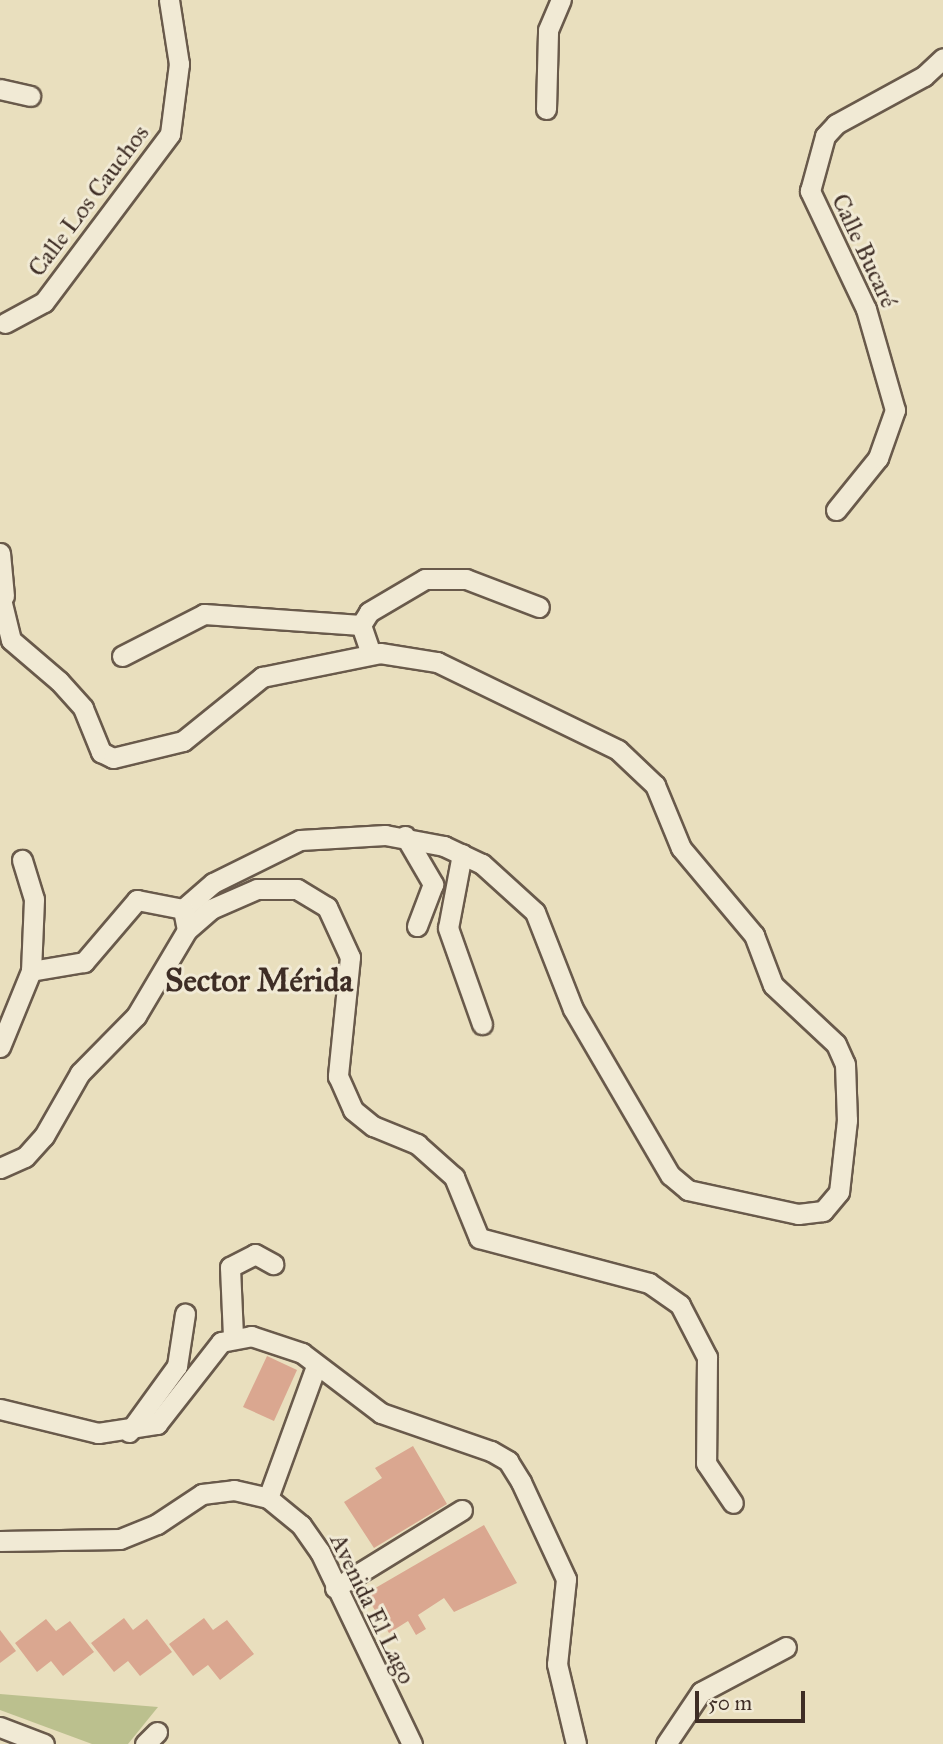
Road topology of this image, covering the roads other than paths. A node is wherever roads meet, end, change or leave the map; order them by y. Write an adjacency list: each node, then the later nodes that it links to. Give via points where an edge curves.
1 (169, 0): 7 (street, Calle Los Cauchos, via 179,64 170,134 44,302)
2 (561, 0): 6 (street, via 548,30)
3 (943, 58): 8 (street, Calle Bucaré, via 924,76 836,124 825,136 810,191 866,309 895,410 878,458)
4 (0, 89): 5 (street)
5 (30, 96)
6 (546, 109)
7 (5, 323)
8 (836, 510)
9 (0, 553): 10 (street)
10 (2, 595): 13 (street, via 11,639 71,695 101,752 113,758 183,741 262,677)
11 (539, 607): 12 (street, via 445,576 403,587)
12 (361, 625): 13 (street); 14 (street, via 204,614)
13 (371, 654): 16 (street, via 437,662 582,727 618,750 655,785 695,872 754,935 773,985 825,1027 845,1065 843,1173 839,1192 823,1211 798,1214 713,1197 688,1190 670,1175 573,1009 535,912)
14 (122, 656)
15 (405, 836): 16 (street); 18 (street, via 300,840 213,883); 19 (street, via 433,884)
16 (462, 854): 22 (street, via 448,928)
17 (22, 860): 21 (street, via 34,899)
18 (183, 909): 20 (street); 21 (street, via 137,900 84,962)
19 (417, 926)
20 (187, 930): 24 (street, via 136,1016 80,1073 44,1136 25,1157); 32 (street, via 211,909 257,890 297,889 327,907 350,957 338,1076 353,1110 373,1126 417,1144 454,1177 479,1238 649,1283 680,1305 707,1357 706,1463)
21 (31, 971): 23 (street)
22 (482, 1024)
23 (0, 1047)
24 (0, 1168)
25 (273, 1264): 27 (street, via 255,1254 230,1267)
26 (185, 1314): 30 (street, via 177,1366)
27 (233, 1336): 28 (street, via 279,1343); 30 (street, via 221,1342 157,1424)
28 (316, 1366): 31 (street); 40 (street, via 381,1413 508,1461 566,1579 558,1664)
29 (0, 1409): 30 (street, via 66,1429)
30 (129, 1432)
31 (268, 1498): 34 (street, Avenida El Lago, via 234,1490 202,1494 120,1539); 35 (street, Avenida El Lago, via 302,1525)
32 (733, 1503)
33 (462, 1510): 35 (street)
34 (0, 1541)
35 (335, 1588): 39 (street, Avenida El Lago)
36 (786, 1647): 41 (street, via 701,1692)
37 (0, 1727): 38 (street)
38 (44, 1744)
39 (412, 1744)
40 (576, 1744)
41 (666, 1744)

